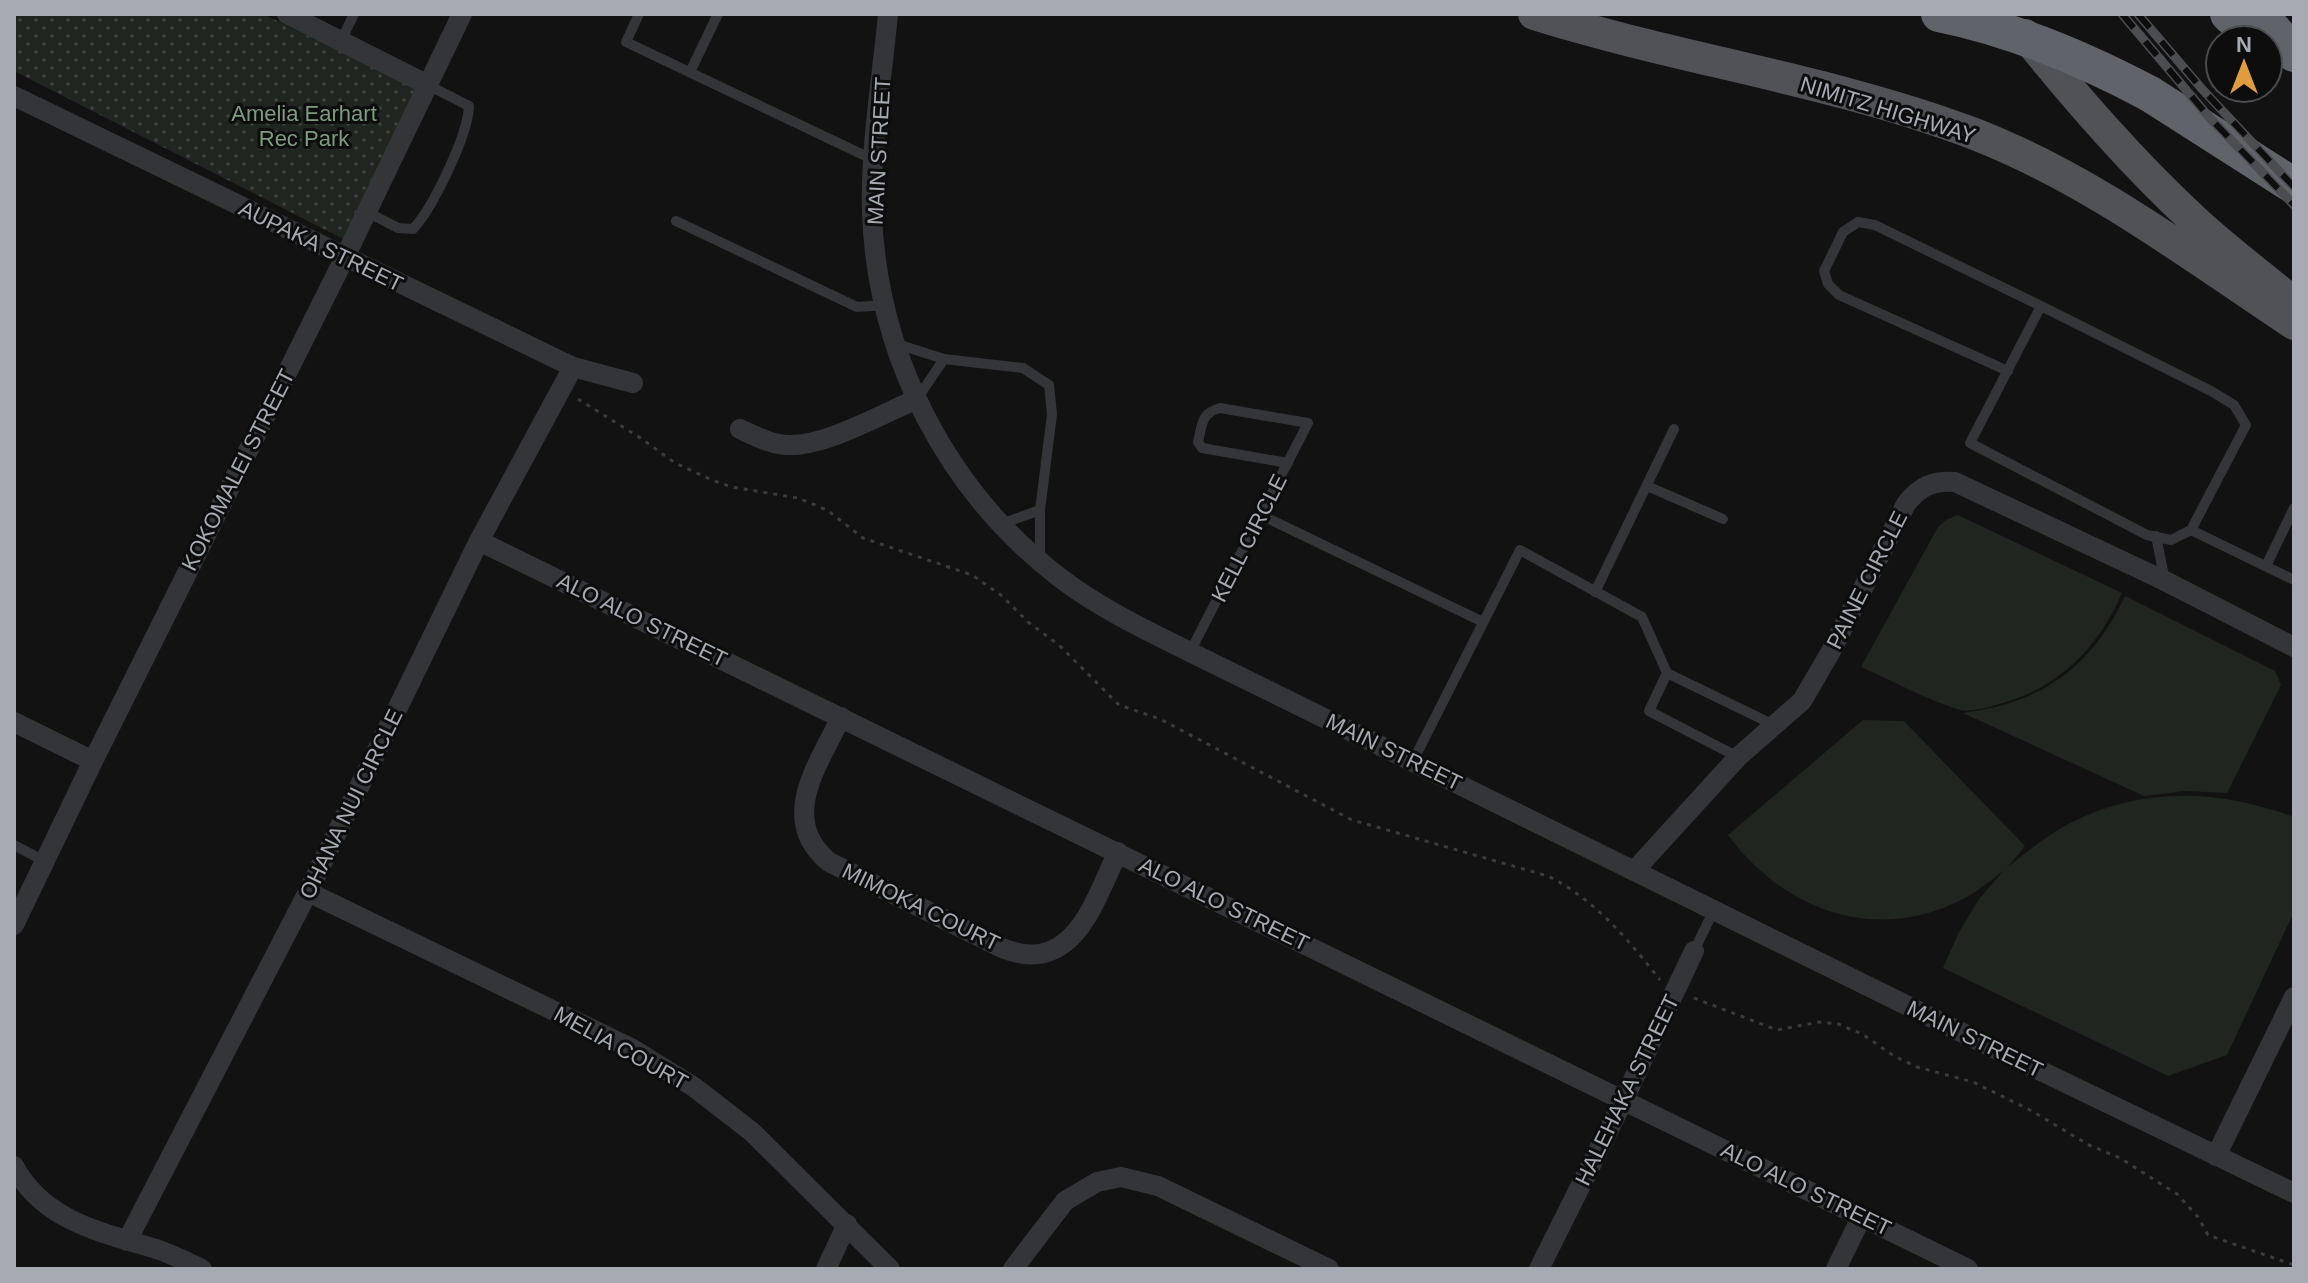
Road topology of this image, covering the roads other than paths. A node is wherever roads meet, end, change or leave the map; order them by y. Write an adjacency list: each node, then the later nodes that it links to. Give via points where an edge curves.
1 (287, 14): 11 (street)
2 (354, 14): 11 (lane)
3 (462, 14): 14 (street, KOKOMALEI STREET)
4 (639, 14): 13 (lane, via 626,42)
5 (718, 14): 13 (lane)
6 (888, 14): 16 (street, MAIN STREET)
7 (1534, 14): 24 (main road, NIMITZ HIGHWAY, via 1865,99 1973,134 2105,200)
8 (1939, 14): 17 (highway, bridge, via 2001,29 2098,66)
9 (2007, 14): 21 (main road, via 2135,162 2195,221)
10 (2260, 14): 12 (highway)
11 (341, 41): 14 (street)
12 (2294, 54)
13 (690, 72): 16 (lane)
14 (426, 84): 18 (street, KOKOMALEI STREET); 18 (lane, via 469,106 462,136 424,218 413,229 398,228)
15 (14, 96): 20 (street, AUPAKA STREET)
16 (875, 161): 22 (street, MAIN STREET, via 872,212)
17 (2294, 186)
18 (367, 212): 20 (street, KOKOMALEI STREET)
19 (676, 221): 22 (lane, via 857,307)
20 (345, 257): 27 (street, AUPAKA STREET); 56 (street, KOKOMALEI STREET)
21 (2294, 304)
22 (885, 305): 25 (street, MAIN STREET)
23 (2041, 306): 28 (lane); 28 (lane, via 1875,225 1858,222 1843,232 1824,271 1839,295); 40 (lane, via 2234,405 2246,425)
24 (2294, 324)
25 (895, 344): 26 (lane); 30 (street, MAIN STREET)
26 (944, 359): 30 (lane); 36 (lane, via 1023,368 1049,385 1052,414)
27 (573, 367): 29 (street, AUPAKA STREET); 42 (street, OHANA NUI CIRCLE)
28 (2008, 371): 41 (lane, via 1970,443)
29 (633, 383)
30 (917, 399): 31 (street, via 801,445 767,441); 39 (street, MAIN STREET, via 961,476)
31 (740, 429)
32 (1674, 429): 34 (lane)
33 (1288, 463): 33 (lane, KELL CIRCLE, via 1308,423 1220,408 1203,416 1198,442 1202,448); 37 (lane, KELL CIRCLE)
34 (1647, 486): 38 (lane); 47 (lane)
35 (2294, 508): 44 (lane)
36 (1040, 510): 39 (lane); 43 (lane)
37 (1261, 515): 48 (lane); 50 (lane, KELL CIRCLE)
38 (1723, 519)
39 (1001, 524): 43 (street, MAIN STREET)
40 (2191, 530): 41 (lane, via 2171,540); 44 (lane)
41 (2156, 536): 46 (lane)
42 (479, 541): 52 (street, ALO ALO STREET); 62 (street, OHANA NUI CIRCLE)
43 (1040, 560): 50 (street, MAIN STREET, via 1120,616)
44 (2266, 566): 45 (lane)
45 (2294, 580)
46 (2165, 581): 49 (street, PAINE CIRCLE); 54 (street, PAINE CIRCLE, via 1955,482 1928,484 1906,504 1802,701)
47 (1595, 592): 48 (lane, via 1520,550); 51 (lane, via 1642,617)
48 (1483, 622): 57 (lane)
49 (2292, 640)
50 (1190, 652): 57 (street, MAIN STREET)
51 (1667, 673): 54 (lane); 55 (lane, via 1649,711)
52 (841, 717): 59 (street, ALO ALO STREET); 59 (street, MIMOKA COURT, via 804,798 805,825 816,850 829,862 1002,948 1039,954 1073,938)
53 (14, 722): 56 (street)
54 (1774, 725): 55 (street, PAINE CIRCLE)
55 (1738, 757): 61 (street, PAINE CIRCLE)
56 (93, 761): 60 (street, KOKOMALEI STREET)
57 (1413, 761): 61 (street, MAIN STREET)
58 (14, 845): 60 (lane)
59 (1118, 852): 67 (street, ALO ALO STREET)
60 (46, 862): 64 (street, KOKOMALEI STREET)
61 (1634, 871): 63 (street, MAIN STREET)
62 (308, 892): 72 (street, MELIA COURT, via 631,1048 752,1132); 73 (street, OHANA NUI CIRCLE)
63 (1714, 910): 65 (lane, HALEHAKA STREET); 68 (street, MAIN STREET)
64 (15, 921)
65 (1694, 951): 67 (street, HALEHAKA STREET)
66 (2294, 997): 68 (street)
67 (1624, 1099): 71 (street, ALO ALO STREET); 79 (street, HALEHAKA STREET)
68 (2216, 1156): 70 (street, MAIN STREET)
69 (14, 1166): 73 (street, via 37,1199 65,1218)
70 (2294, 1193)
71 (1862, 1216): 80 (street); 81 (street, ALO ALO STREET)
72 (847, 1224): 75 (street); 76 (street, MELIA COURT)
73 (127, 1241): 74 (street)
74 (202, 1269)
75 (826, 1269)
76 (890, 1269)
77 (1013, 1269): 78 (street, via 1065,1201 1097,1182 1121,1177 1158,1186)
78 (1329, 1269)
79 (1539, 1269)
80 (1836, 1269)
81 (1968, 1269)

